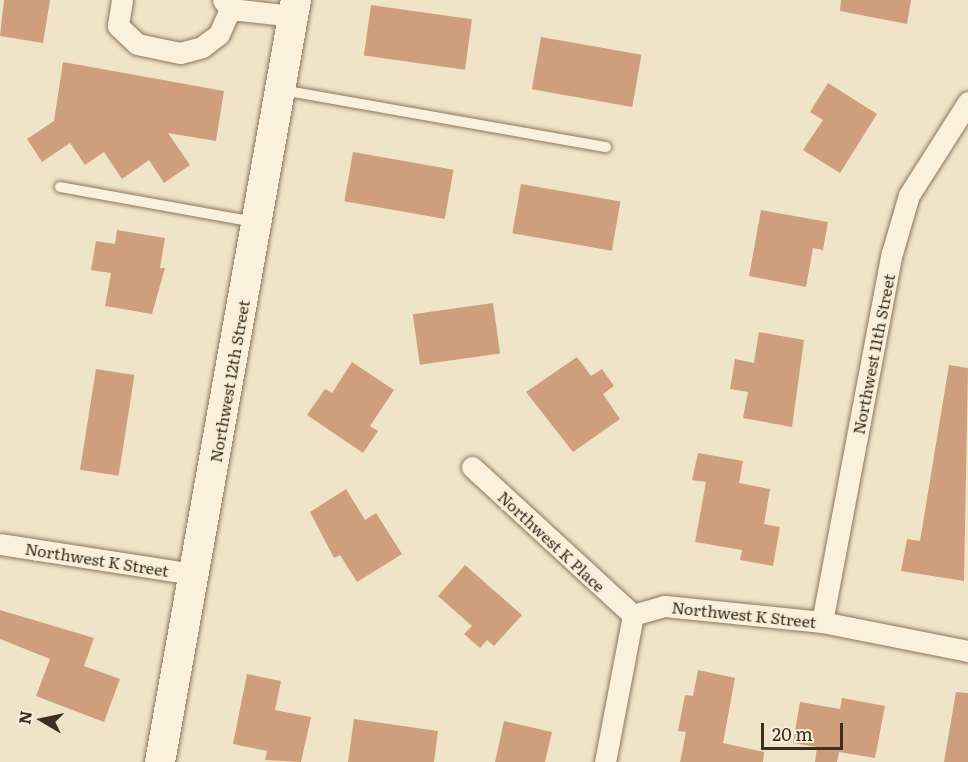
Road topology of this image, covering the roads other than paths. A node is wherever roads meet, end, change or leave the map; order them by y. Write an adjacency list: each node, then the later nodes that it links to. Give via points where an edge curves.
1 (122, 0): 2 (street, via 118,26 137,44 180,52 202,47 219,34)
2 (227, 4): 3 (street)
3 (295, 8): 4 (street, Northwest 12th Street)
4 (278, 90): 6 (lane); 8 (street, Northwest 12th Street)
5 (968, 102): 13 (street, Northwest 11th Street, via 909,195 892,253)
6 (606, 147)
7 (60, 187): 8 (lane)
8 (257, 222): 11 (street, Northwest 12th Street)
9 (472, 467): 12 (street, Northwest K Place)
10 (0, 544): 11 (street, Northwest K Street)
11 (194, 574): 15 (street, Northwest 12th Street)
12 (633, 615): 13 (street, Northwest K Street, via 665,606); 16 (street)
13 (822, 622): 14 (street, Northwest K Street)
14 (968, 651)
15 (160, 762)
16 (605, 762)

